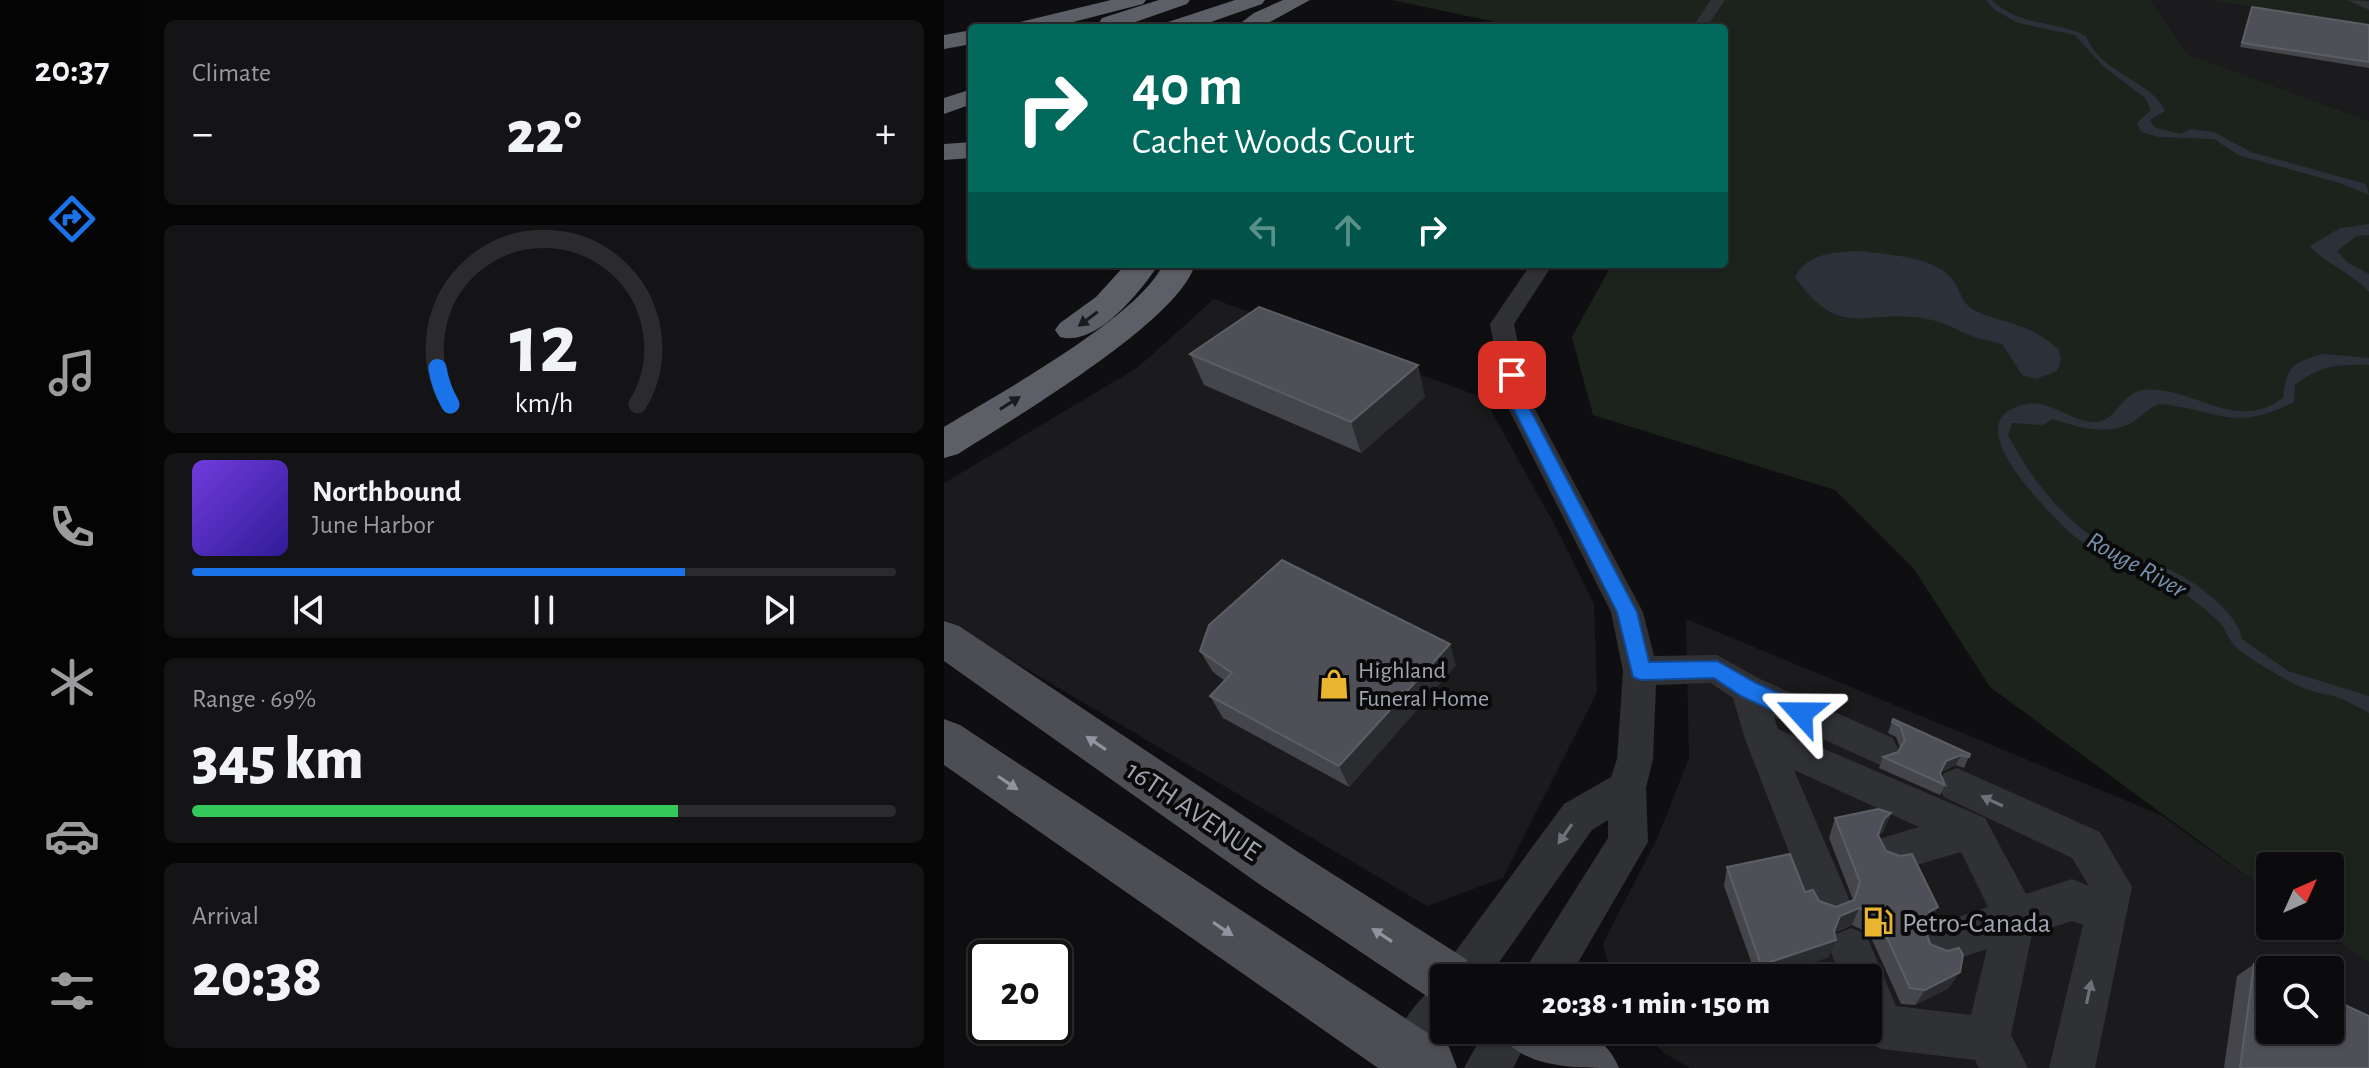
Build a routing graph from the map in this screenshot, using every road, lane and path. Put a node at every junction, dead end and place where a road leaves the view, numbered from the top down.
1 (1136, 0) edge
2 (1180, 0) edge
3 (1255, 0) edge
4 (1300, 0) edge
5 (1718, 0) edge
6 (2354, 0) edge
7 (2369, 6) edge
8 (1040, 24) edge
9 (1105, 24) edge
10 (1185, 24) edge
11 (1251, 24) edge
12 (1702, 24) edge
13 (968, 38) edge
14 (944, 42) edge
15 (968, 97) edge
16 (944, 106) edge
17 (968, 150) edge
18 (944, 152) edge
19 (1140, 268) edge
20 (1178, 268) edge
21 (1539, 268) edge
22 (944, 411) edge
23 (944, 445) edge
24 (944, 638) edge
25 (1640, 671) junction
26 (1748, 689) junction
27 (944, 739) edge
28 (1763, 739) junction
29 (1880, 749) dead end
30 (1957, 785) dead end
31 (1627, 788) junction
32 (1971, 831) junction
33 (1893, 853) edge
34 (1828, 882) dead end
35 (2106, 914) junction
36 (2015, 916) junction
37 (1938, 944) edge
38 (1472, 964) edge
39 (1553, 964) edge
40 (1430, 967) edge
41 (1882, 1027) edge
42 (1430, 1032) edge
43 (1502, 1044) edge
44 (1550, 1044) edge
45 (1996, 1054) edge
46 (1414, 1064) edge
47 (1487, 1068) edge
48 (1590, 1068) edge
49 (2072, 1068) edge

1 - 8 highway
2 - 9 highway
3 - 10 highway
4 - 11 highway
5 - 12 street
6 - 7 street
13 - 14 highway
15 - 16 highway
17 - 18 highway
19 -> 22 highway
23 -> 20 highway
21 - 25 street
40 -> 24 main road, 16TH AVENUE
25 - 26 street
25 - 31 street
26 - 28 street
26 - 29 street
27 -> 46 main road
28 - 32 street
28 - 34 street
35 -> 30 street
31 -> 38 street
31 - 39 street
32 - 33 street
32 - 36 street
35 - 36 street
49 -> 35 street
36 - 37 street
36 - 45 street
41 - 45 street
42 - 46 street
43 - 47 street
44 - 48 main road

